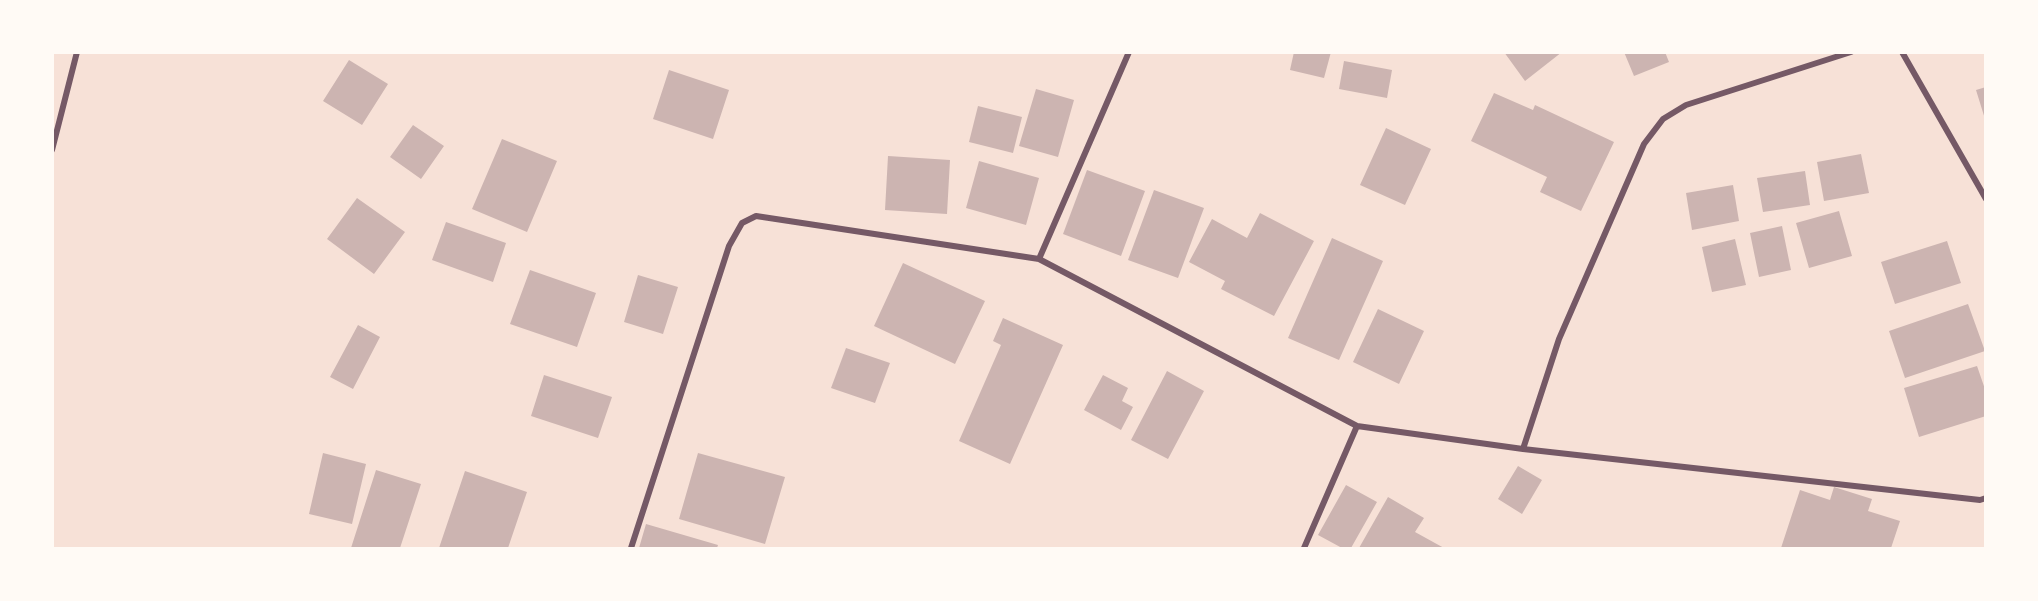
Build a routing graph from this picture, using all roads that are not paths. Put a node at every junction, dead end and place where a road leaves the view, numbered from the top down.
1 (76, 52) edge
2 (1129, 52) edge
3 (1851, 52) edge
4 (1902, 52) edge
5 (52, 150) edge
6 (1986, 199) edge
7 (1039, 259) junction
8 (1357, 426) junction
9 (1523, 449) junction
10 (1986, 498) edge
11 (631, 549) edge
12 (1304, 549) edge

1 - 5 street
2 - 7 street
3 - 9 street
4 - 6 street
7 - 8 street
7 - 11 street
8 - 9 street
8 - 12 street
9 - 10 street

